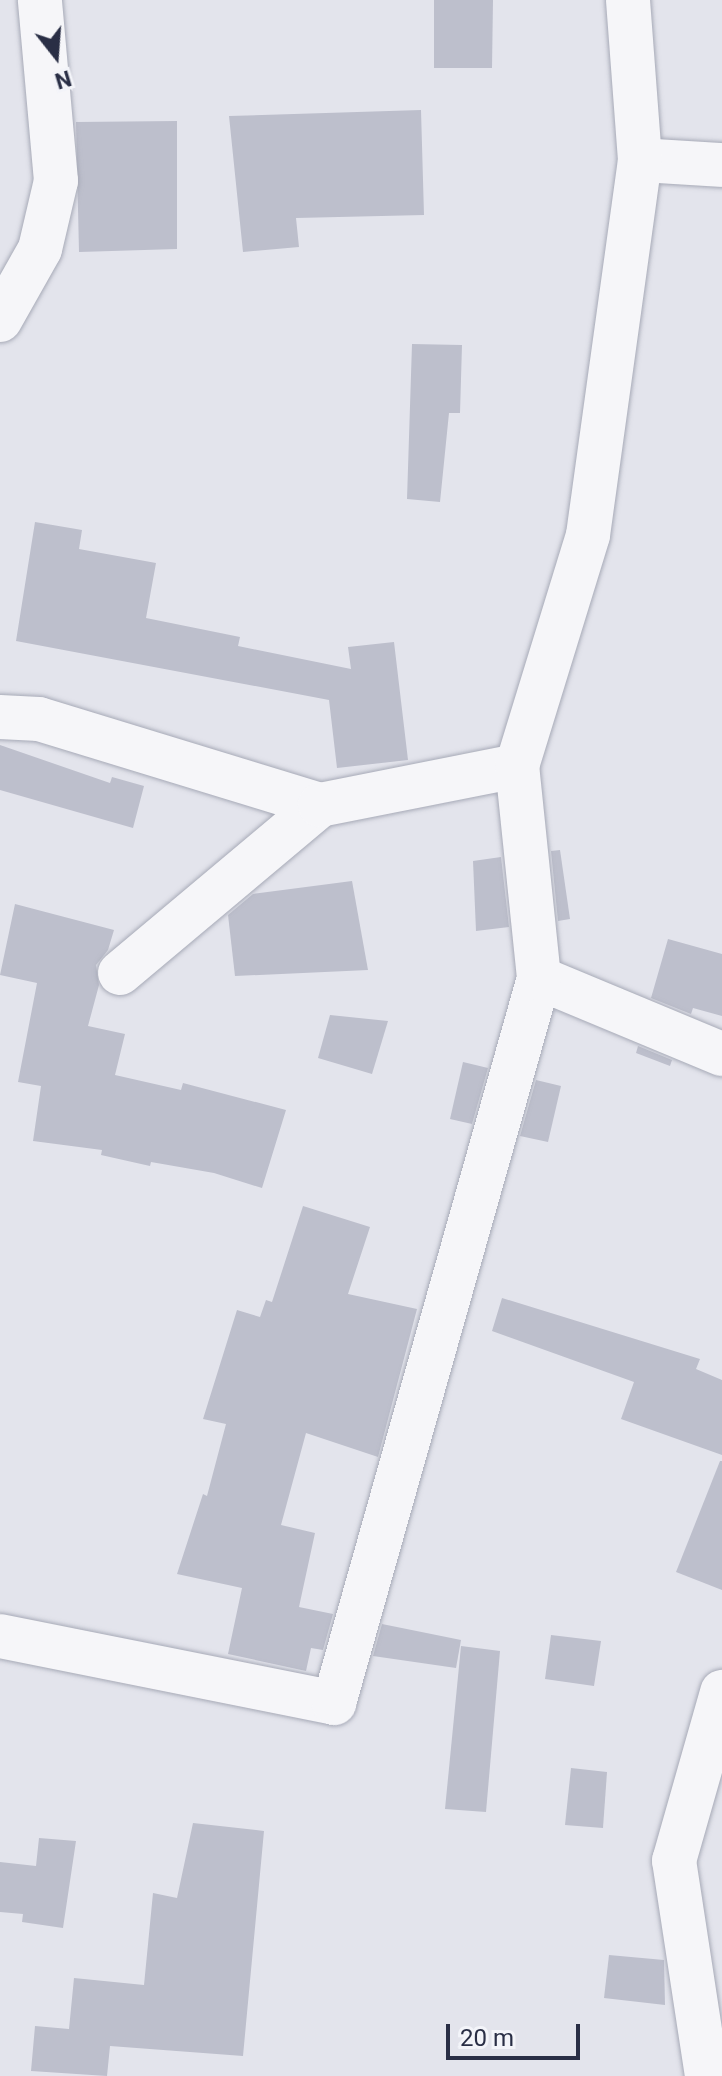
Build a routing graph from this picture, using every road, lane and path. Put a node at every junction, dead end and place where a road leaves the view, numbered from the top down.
1 (40, 0) edge
2 (628, 0) edge
3 (640, 160) junction
4 (722, 165) edge
5 (0, 320) edge
6 (0, 717) edge
7 (517, 766) junction
8 (320, 805) junction
9 (120, 973) dead end
10 (539, 978) junction
11 (722, 1054) edge
12 (0, 1636) edge
13 (722, 1692) edge
14 (722, 1810) edge
15 (681, 1830) junction
16 (707, 2076) edge

1 - 5 street
2 - 3 street
3 - 4 street
3 - 7 street
6 - 8 street
7 - 8 street
7 - 10 street
8 - 9 street
10 - 11 street
10 - 12 street
13 - 15 street
14 - 15 street
15 - 16 street

